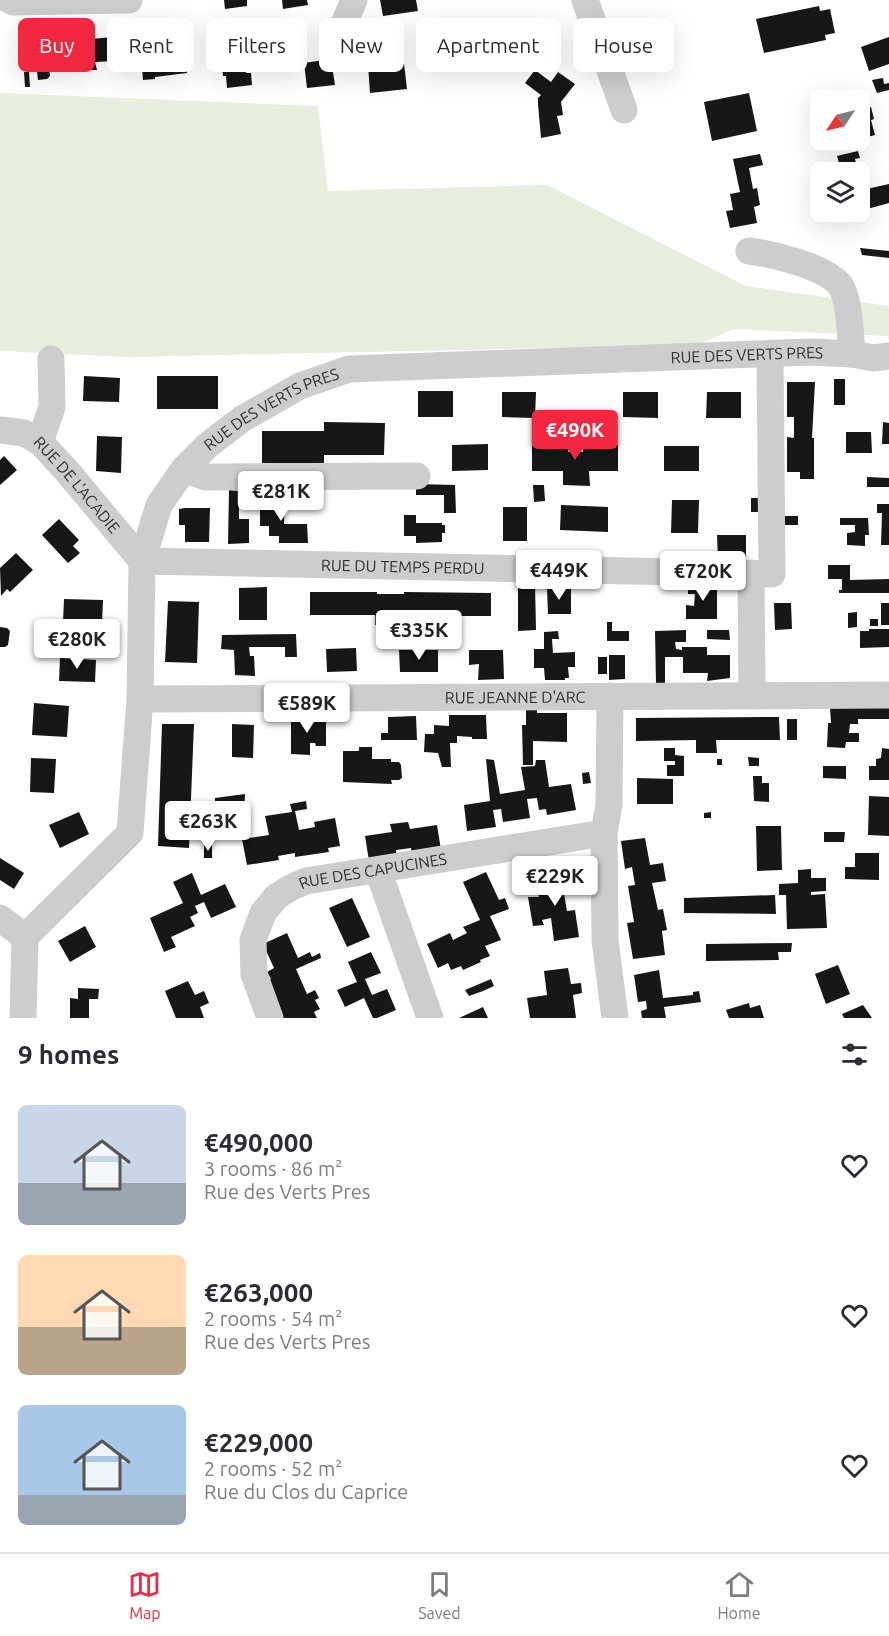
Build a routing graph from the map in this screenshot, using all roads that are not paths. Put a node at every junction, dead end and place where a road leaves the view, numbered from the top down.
1 (9, 0) edge
2 (129, 0) edge
3 (354, 0) edge
4 (585, 0) edge
5 (346, 18) edge
6 (624, 110) dead end
7 (749, 251) dead end
8 (770, 354) junction
9 (852, 354) junction
10 (889, 356) edge
11 (51, 359) dead end
12 (0, 430) edge
13 (40, 442) junction
14 (184, 470) junction
15 (417, 476) dead end
16 (142, 561) junction
17 (762, 573) junction
18 (889, 695) edge
19 (610, 696) junction
20 (752, 696) junction
21 (140, 699) junction
22 (604, 833) junction
23 (378, 870) junction
24 (0, 918) edge
25 (25, 937) junction
26 (23, 1018) edge
27 (270, 1018) edge
28 (430, 1018) edge
29 (615, 1018) edge

1 - 2 street
3 - 5 street
4 - 6 street
7 - 9 street
8 - 9 street, RUE DES VERTS PRES
8 - 14 street, RUE DES VERTS PRES
8 - 17 street
9 - 10 street, RUE DES VERTS PRES
11 - 13 street
12 - 13 street, RUE DE L'ACADIE
13 - 16 street, RUE DE L'ACADIE
14 - 15 street
14 - 16 street, RUE DES VERTS PRES
16 - 17 street, RUE DU TEMPS PERDU
16 - 21 street, RUE DES VERTS PRES
17 - 20 street
18 - 20 street, RUE JEANNE D'ARC
19 - 20 street, RUE JEANNE D'ARC
19 - 21 street, RUE JEANNE D'ARC
19 - 22 street
21 - 25 street, RUE DES VERTS PRES
22 - 23 street, RUE DES CAPUCINES
22 - 29 street
23 - 27 street, RUE DES CAPUCINES
23 - 28 street
24 - 25 street
25 - 26 street

